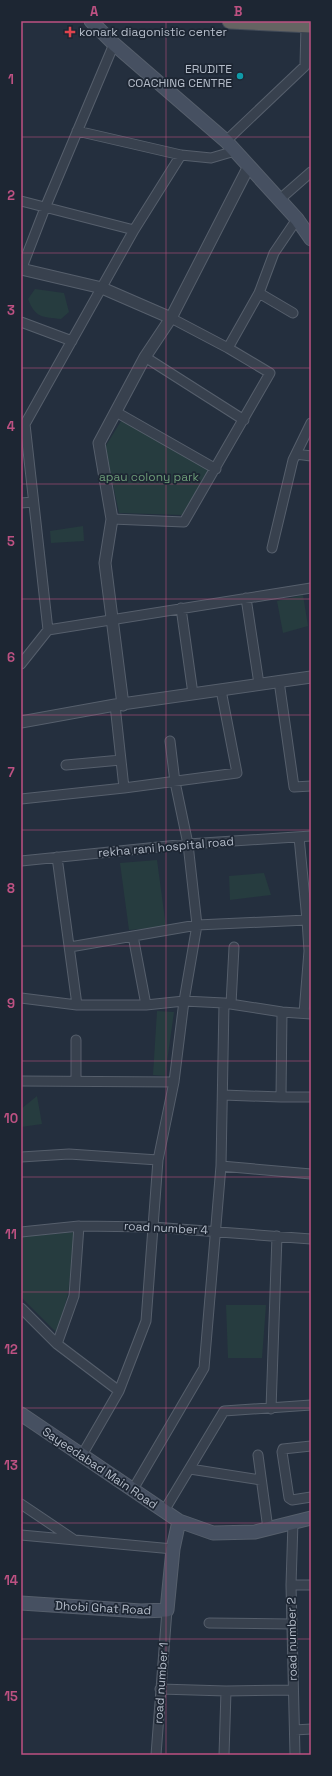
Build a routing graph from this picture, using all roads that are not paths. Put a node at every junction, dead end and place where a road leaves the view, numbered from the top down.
1 (91, 21) edge
2 (230, 21) edge
3 (308, 25) edge
4 (114, 44) junction
5 (308, 69) edge
6 (77, 131) junction
7 (226, 141) junction
8 (235, 151) junction
9 (181, 154) junction
10 (249, 166) junction
11 (311, 172) edge
12 (279, 200) junction
13 (21, 201) edge
14 (45, 208) junction
15 (297, 219) junction
16 (134, 230) junction
17 (311, 239) edge
18 (21, 270) edge
19 (102, 288) junction
20 (259, 293) junction
21 (293, 313) dead end
22 (171, 318) junction
23 (21, 322) edge
24 (72, 341) junction
25 (228, 348) junction
26 (145, 357) junction
27 (116, 412) junction
28 (244, 420) junction
29 (311, 423) edge
30 (296, 454) junction
31 (311, 456) edge
32 (216, 469) junction
33 (33, 502) junction
34 (21, 503) edge
35 (112, 519) junction
36 (272, 548) dead end
37 (311, 588) edge
38 (311, 592) edge
39 (246, 598) junction
40 (181, 608) junction
41 (112, 619) junction
42 (48, 630) junction
43 (21, 664) edge
44 (311, 676) edge
45 (279, 681) junction
46 (260, 684) junction
47 (221, 690) junction
48 (193, 694) junction
49 (119, 705) junction
50 (21, 722) edge
51 (170, 742) dead end
52 (121, 760) junction
53 (66, 765) dead end
54 (175, 782) junction
55 (311, 786) edge
56 (124, 788) junction
57 (21, 799) edge
58 (299, 836) junction
59 (311, 836) edge
60 (188, 844) junction
61 (57, 857) junction
62 (21, 861) edge
63 (307, 920) junction
64 (197, 925) junction
65 (133, 936) junction
66 (70, 947) junction
67 (234, 947) dead end
68 (310, 951) edge
69 (21, 998) edge
70 (184, 1001) junction
71 (228, 1003) junction
72 (77, 1005) junction
73 (146, 1005) junction
74 (282, 1012) junction
75 (307, 1014) edge
76 (76, 1040) dead end
77 (21, 1081) edge
78 (76, 1081) junction
79 (174, 1082) junction
80 (223, 1095) junction
81 (311, 1096) edge
82 (281, 1097) junction
83 (21, 1157) edge
84 (158, 1160) junction
85 (221, 1166) junction
86 (311, 1174) edge
87 (78, 1226) junction
88 (153, 1227) junction
89 (216, 1231) junction
90 (21, 1232) edge
91 (278, 1236) junction
92 (311, 1240) edge
93 (21, 1308) edge
94 (57, 1344) junction
95 (119, 1391) junction
96 (311, 1405) edge
97 (271, 1409) junction
98 (21, 1414) edge
99 (311, 1446) edge
100 (82, 1455) junction
101 (258, 1455) dead end
102 (190, 1469) junction
103 (261, 1480) junction
104 (132, 1491) junction
105 (311, 1497) edge
106 (21, 1504) edge
107 (164, 1511) junction
108 (311, 1518) edge
109 (179, 1521) junction
110 (293, 1522) junction
111 (268, 1529) junction
112 (21, 1535) edge
113 (74, 1539) junction
114 (173, 1549) junction
115 (291, 1585) junction
116 (311, 1585) edge
117 (21, 1604) edge
118 (167, 1610) junction
119 (209, 1623) dead end
120 (291, 1624) junction
121 (160, 1689) junction
122 (293, 1690) junction
123 (226, 1691) junction
124 (311, 1729) edge
125 (295, 1730) junction
126 (156, 1755) edge
127 (224, 1755) edge
128 (295, 1755) edge

1 - 4 main road
2 - 3 highway
3 - 5 street
4 - 6 street
4 - 7 main road
5 - 7 street
6 - 9 street
6 - 14 street
7 - 8 main road
8 - 9 street
8 - 10 main road
9 - 16 street
10 - 12 main road
10 - 22 street
11 - 12 street
12 - 15 main road
13 - 14 street
14 - 16 street
14 - 18 street
15 - 17 main road
15 - 20 street
16 - 19 street
18 - 19 street
19 - 22 street
19 - 24 street
20 - 21 street
20 - 25 street
22 - 25 street
22 - 26 street
23 - 24 street
24 - 33 street
25 - 28 street
26 - 27 street
26 - 28 street
27 - 32 street
27 - 35 street
28 - 32 street
29 - 30 street
30 - 31 street
30 - 36 street
32 - 35 street
33 - 34 street
33 - 42 street
35 - 41 street
37 - 38 street
37 - 39 street
39 - 40 street
39 - 46 street
40 - 41 street
40 - 48 street
41 - 42 street
41 - 49 street
42 - 43 street
44 - 45 street
45 - 46 street
45 - 55 street
46 - 47 street
47 - 48 street
47 - 54 street
48 - 49 street
49 - 50 street
49 - 52 street
51 - 54 street
52 - 53 street
52 - 56 street
54 - 56 street
54 - 60 street
56 - 57 street
58 - 59 street, rekha rani hospital road
58 - 60 street, rekha rani hospital road
58 - 63 street
60 - 61 street, rekha rani hospital road
60 - 64 street
61 - 62 street, rekha rani hospital road
61 - 66 street
63 - 64 street
63 - 68 street
64 - 65 street
64 - 70 street
65 - 66 street
65 - 73 street
66 - 72 street
67 - 71 street
68 - 75 street
69 - 72 street
70 - 71 street
70 - 73 street
70 - 79 street
71 - 74 street
71 - 80 street
72 - 73 street
74 - 75 street
74 - 82 street
76 - 78 street
77 - 78 street
78 - 79 street
79 - 84 street
80 - 82 street
80 - 85 street
81 - 82 street
83 - 84 street
84 - 88 street
85 - 86 street
85 - 89 street
87 - 88 street, road number 4
87 - 90 street, road number 4
87 - 94 street
88 - 89 street, road number 4
88 - 95 street
89 - 91 street, road number 4
89 - 104 street
91 - 92 street, road number 4
91 - 97 street
93 - 94 street
94 - 95 street
95 - 100 street
96 - 97 street
97 - 102 street
98 - 100 main road, Sayeedabad Main Road
99 - 105 street
100 - 104 main road, Sayeedabad Main Road
101 - 103 street
102 - 103 street
102 - 107 street
103 - 111 street
104 - 107 main road, Sayeedabad Main Road
106 - 113 street
107 - 109 main road, Sayeedabad Main Road
108 - 110 main road, Sayeedabad Main Road
109 - 111 main road, Sayeedabad Main Road
109 - 114 main road, Dhobi Ghat Road
110 - 111 main road, Sayeedabad Main Road
110 - 115 street, road number 2
112 - 113 street
113 - 114 street
114 - 118 main road, Dhobi Ghat Road
115 - 116 street
115 - 120 street, road number 2
117 - 118 main road, Dhobi Ghat Road
118 - 121 street, road number 1
119 - 120 street
120 - 122 street, road number 2
121 - 123 street
121 - 126 street, road number 1
122 - 123 street
122 - 125 street, road number 2
123 - 127 street
124 - 125 street
125 - 128 street, road number 2

